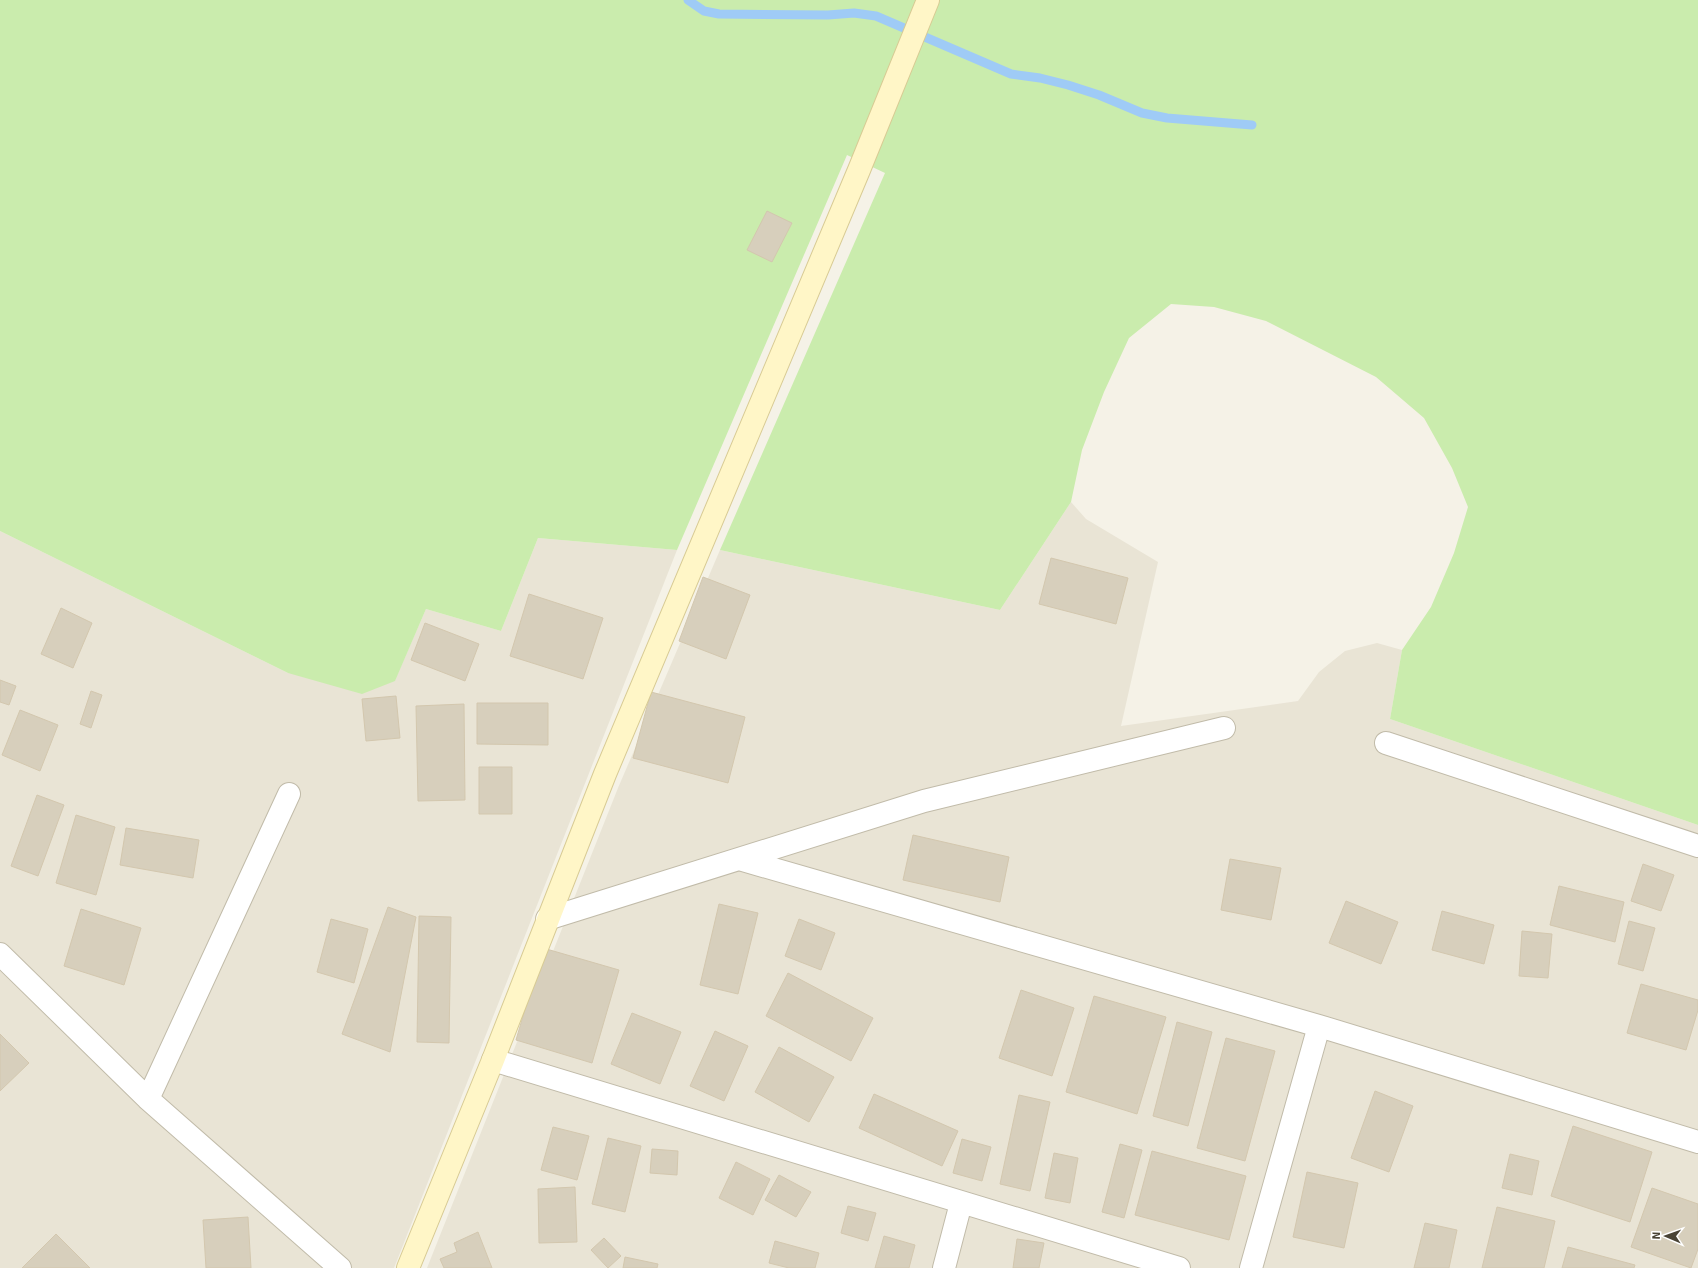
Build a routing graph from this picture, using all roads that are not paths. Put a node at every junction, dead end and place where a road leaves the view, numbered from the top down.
1 (928, 0) edge
2 (1224, 728) dead end
3 (1386, 743) dead end
4 (289, 794) dead end
5 (1698, 846) edge
6 (739, 859) junction
7 (547, 919) junction
8 (0, 954) edge
9 (1319, 1026) junction
10 (493, 1060) junction
11 (148, 1099) junction
12 (1698, 1142) edge
13 (961, 1203) junction
14 (340, 1268) edge
15 (408, 1268) edge
16 (944, 1268) edge
17 (1179, 1268) edge
18 (1251, 1268) edge

1 - 7 street
2 - 6 street
3 - 5 street
4 - 11 street
6 - 7 street
6 - 9 street
7 - 10 street
8 - 11 street
9 - 12 street
9 - 18 street
10 - 13 street
10 - 15 street
11 - 14 street
13 - 16 street
13 - 17 street

